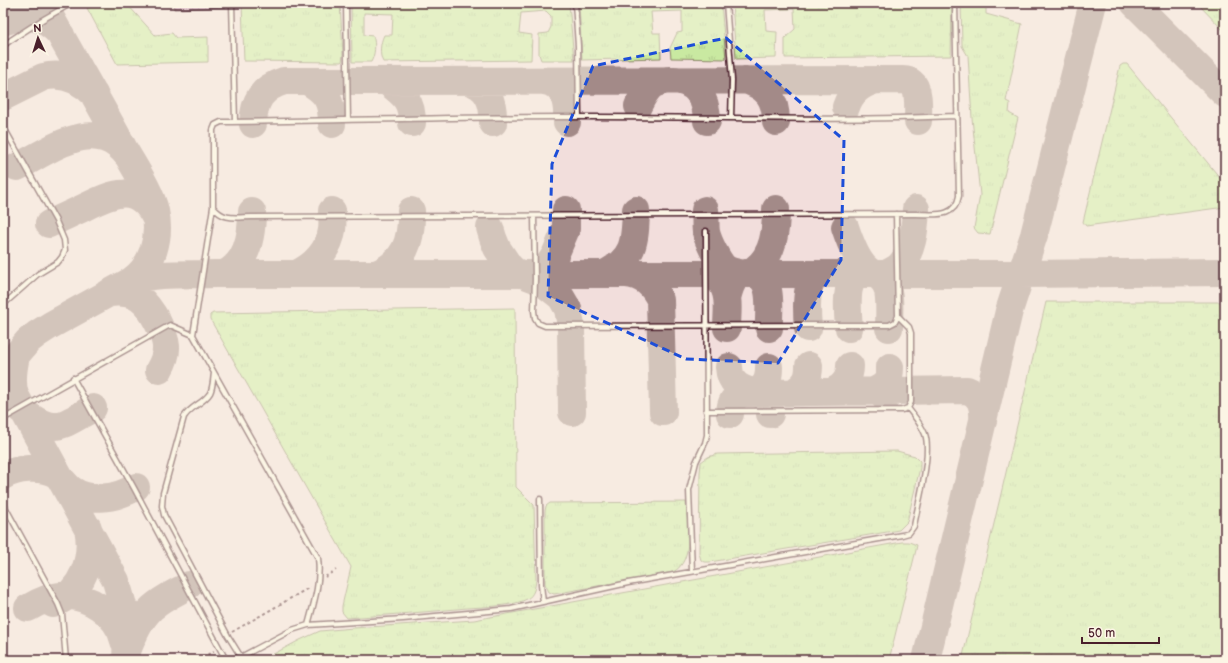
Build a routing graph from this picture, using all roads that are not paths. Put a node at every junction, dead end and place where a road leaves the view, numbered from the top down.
1 (72, 3) edge
2 (232, 3) edge
3 (346, 3) edge
4 (576, 3) edge
5 (726, 3) edge
6 (955, 3) edge
7 (3, 46) edge
8 (956, 116) junction
9 (579, 117) junction
10 (731, 118) junction
11 (348, 120) junction
12 (235, 122) junction
13 (3, 126) edge
14 (213, 207) junction
15 (896, 214) junction
16 (534, 216) junction
17 (706, 231) dead end
18 (3, 306) edge
19 (898, 316) junction
20 (706, 326) junction
21 (192, 335) junction
22 (214, 374) junction
23 (73, 378) junction
24 (908, 408) junction
25 (706, 411) junction
26 (3, 418) edge
27 (540, 499) dead end
28 (3, 503) edge
29 (692, 571) junction
30 (543, 602) junction
31 (308, 625) junction
32 (241, 657) junction
33 (66, 660) edge
34 (226, 660) edge
35 (235, 660) edge

1 - 7 lane
2 - 12 lane
3 - 11 lane
4 - 9 lane
5 - 10 lane
6 - 8 lane
8 - 10 lane
8 - 15 lane
9 - 10 lane
9 - 11 lane
11 - 12 lane
12 - 14 lane
13 - 18 lane
14 - 16 lane
14 - 21 lane
15 - 16 lane
15 - 19 lane
16 - 20 lane
17 - 20 lane
19 - 20 lane
19 - 24 lane
20 - 25 lane
21 - 22 lane
21 - 23 lane
22 - 31 lane
22 - 32 lane
23 - 26 lane
23 - 34 lane
24 - 25 lane
24 - 29 lane
25 - 29 lane
27 - 30 lane
28 - 33 lane
29 - 30 lane
30 - 31 lane
31 - 32 lane
32 - 35 lane

